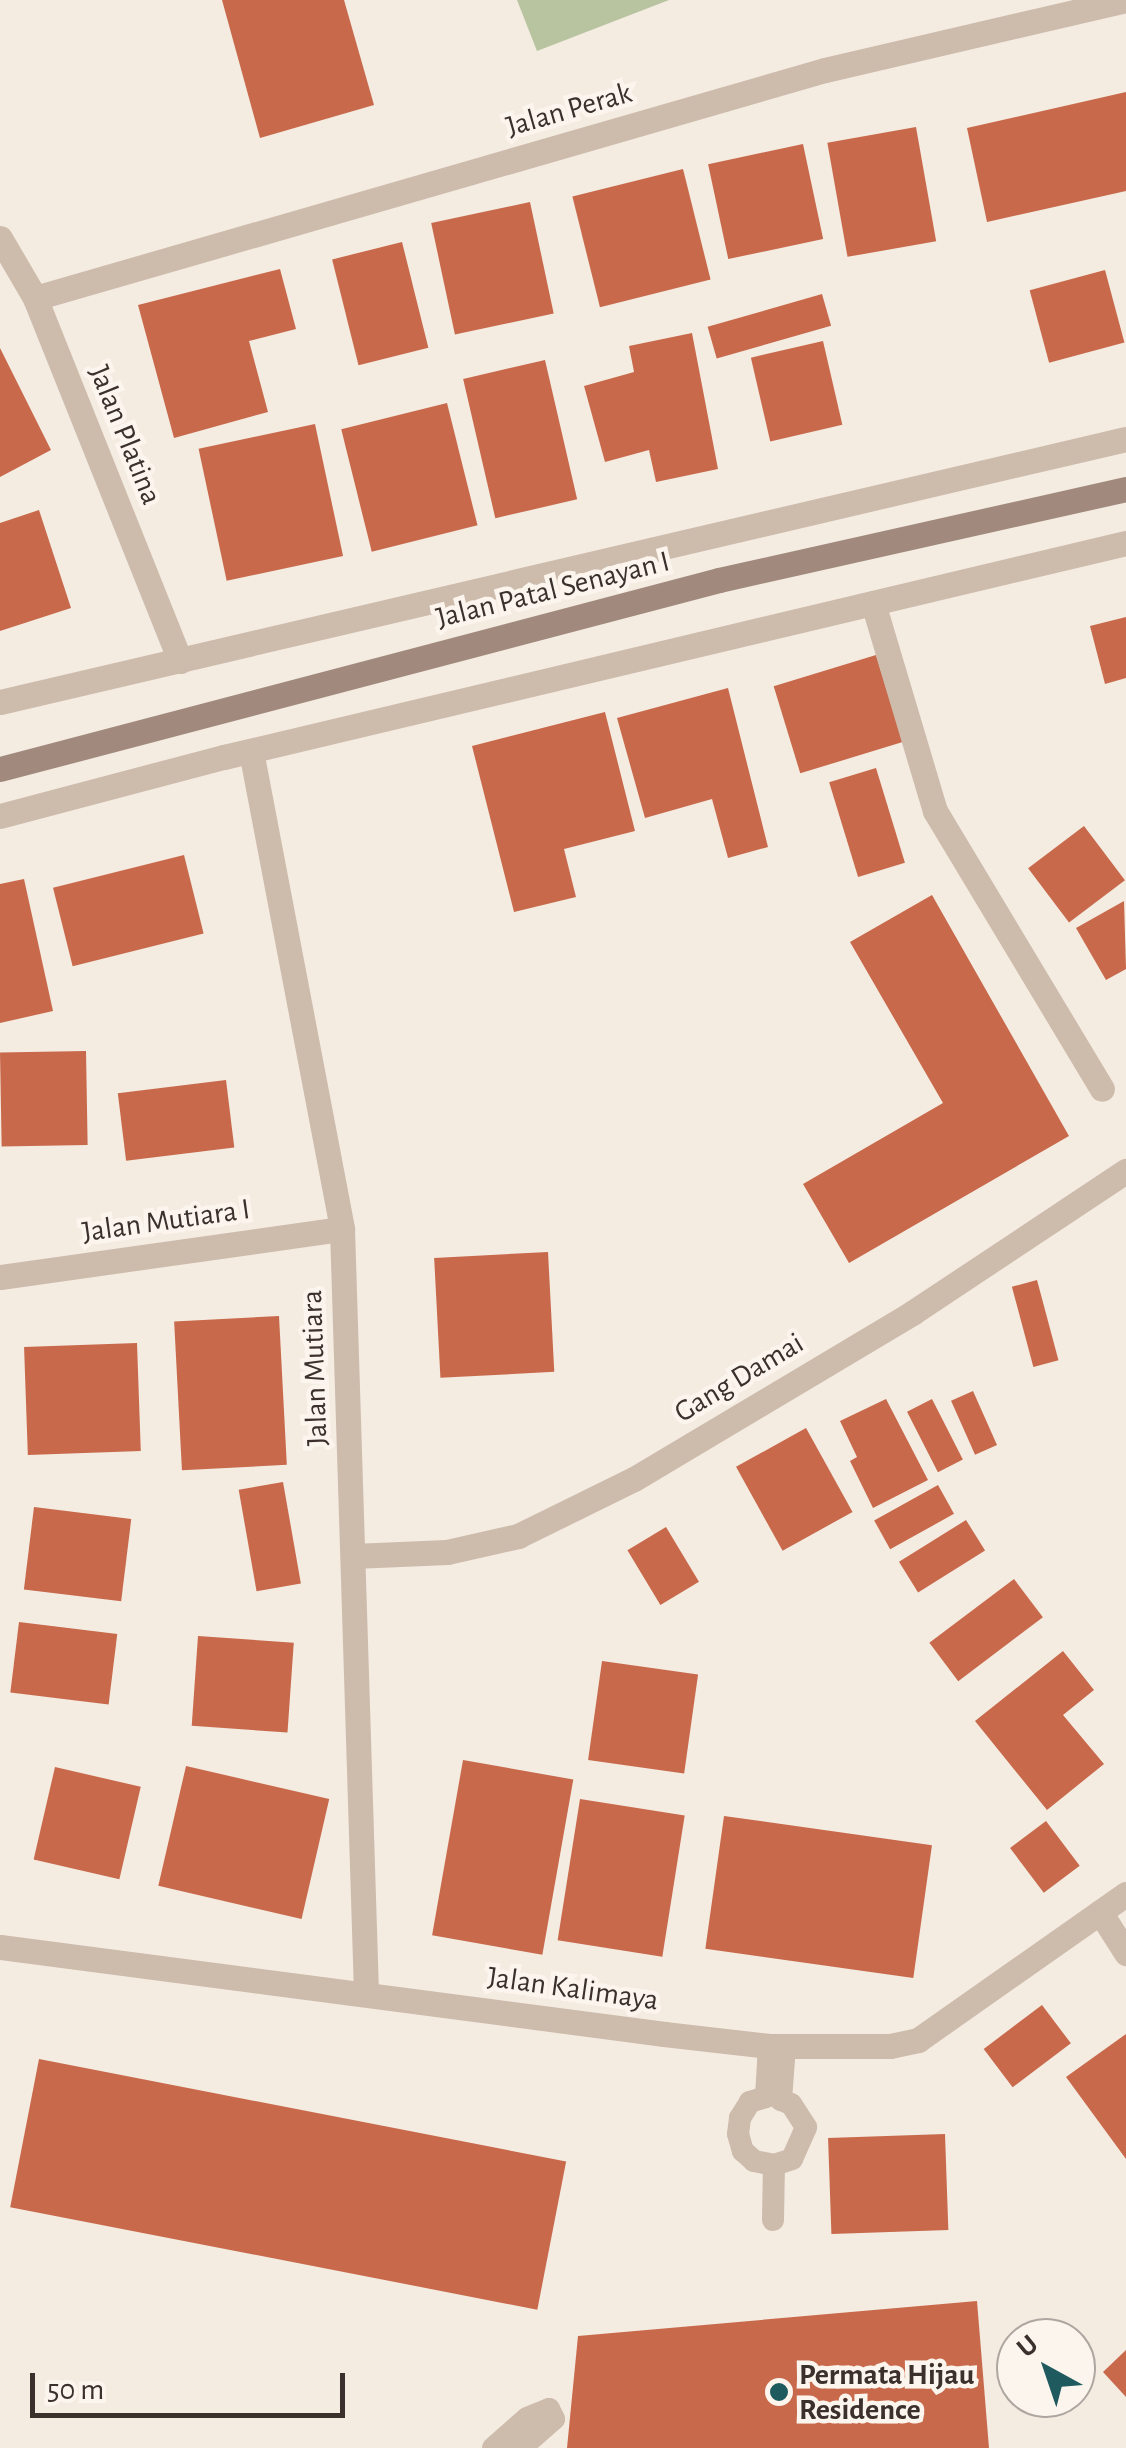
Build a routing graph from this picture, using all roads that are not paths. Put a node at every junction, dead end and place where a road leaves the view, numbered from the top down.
1 (1124, 0) edge
2 (0, 238) edge
3 (35, 298) junction
4 (1126, 438) edge
5 (1126, 489) edge
6 (1126, 543) edge
7 (873, 603) junction
8 (180, 660) junction
9 (0, 702) edge
10 (251, 750) junction
11 (0, 768) edge
12 (0, 816) edge
13 (1102, 1090) dead end
14 (1126, 1171) edge
15 (342, 1229) junction
16 (0, 1277) edge
17 (353, 1556) junction
18 (1126, 1894) edge
19 (1100, 1912) junction
20 (0, 1946) edge
21 (1126, 1953) edge
22 (366, 1992) junction
23 (777, 2046) junction
24 (774, 2164) junction
25 (773, 2220) dead end
26 (493, 2448) edge
27 (521, 2448) edge

1 - 3 street, Jalan Perak
2 - 3 street, Jalan Platina
3 - 8 street, Jalan Platina
4 - 8 street, Jalan Patal Senayan I
5 - 11 main road, Jalan Patal Senayan I
6 - 7 street
7 - 10 street
7 - 13 street
8 - 9 street, Jalan Patal Senayan I
10 - 12 street
10 - 15 street, Jalan Mutiara
14 - 17 street, Gang Damai
15 - 16 street, Jalan Mutiara I
15 - 17 street, Jalan Mutiara
17 - 22 street, Jalan Mutiara
18 - 19 street, Jalan Kalimaya
19 - 21 street
19 - 23 street, Jalan Kalimaya
20 - 22 street, Jalan Kalimaya
22 - 23 street, Jalan Kalimaya
23 - 24 lane
23 - 24 lane
24 - 25 lane
26 - 27 lane

